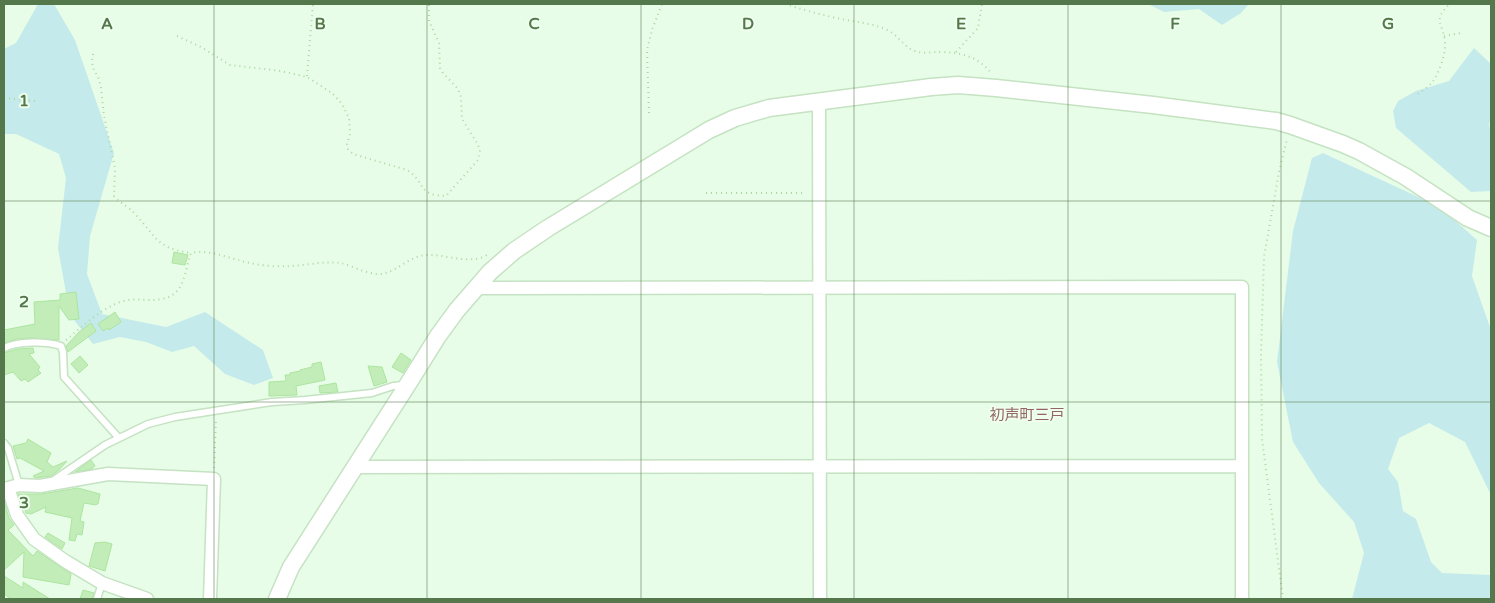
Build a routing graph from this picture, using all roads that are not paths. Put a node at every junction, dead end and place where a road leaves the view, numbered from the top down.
1 (819, 100) junction
2 (1491, 228) edge
3 (819, 287) junction
4 (475, 288) junction
5 (4, 348) edge
6 (408, 384) junction
7 (118, 437) junction
8 (4, 443) edge
9 (1242, 466) junction
10 (354, 467) junction
11 (820, 467) junction
12 (51, 483) junction
13 (10, 487) edge
14 (102, 582) junction
15 (97, 599) edge
16 (147, 599) edge
17 (210, 599) edge
18 (277, 599) edge
19 (820, 599) edge
20 (1242, 599) edge

1 - 2 street
1 - 3 street
1 - 4 street
3 - 4 street
3 - 9 street
3 - 11 street
4 - 6 street
5 - 7 lane
6 - 7 lane
6 - 10 street
7 - 12 lane
8 - 13 lane
9 - 11 street
9 - 20 street
10 - 11 street
10 - 18 street
11 - 19 street
12 - 13 street
12 - 17 street
13 - 14 street
14 - 15 lane
14 - 16 street

